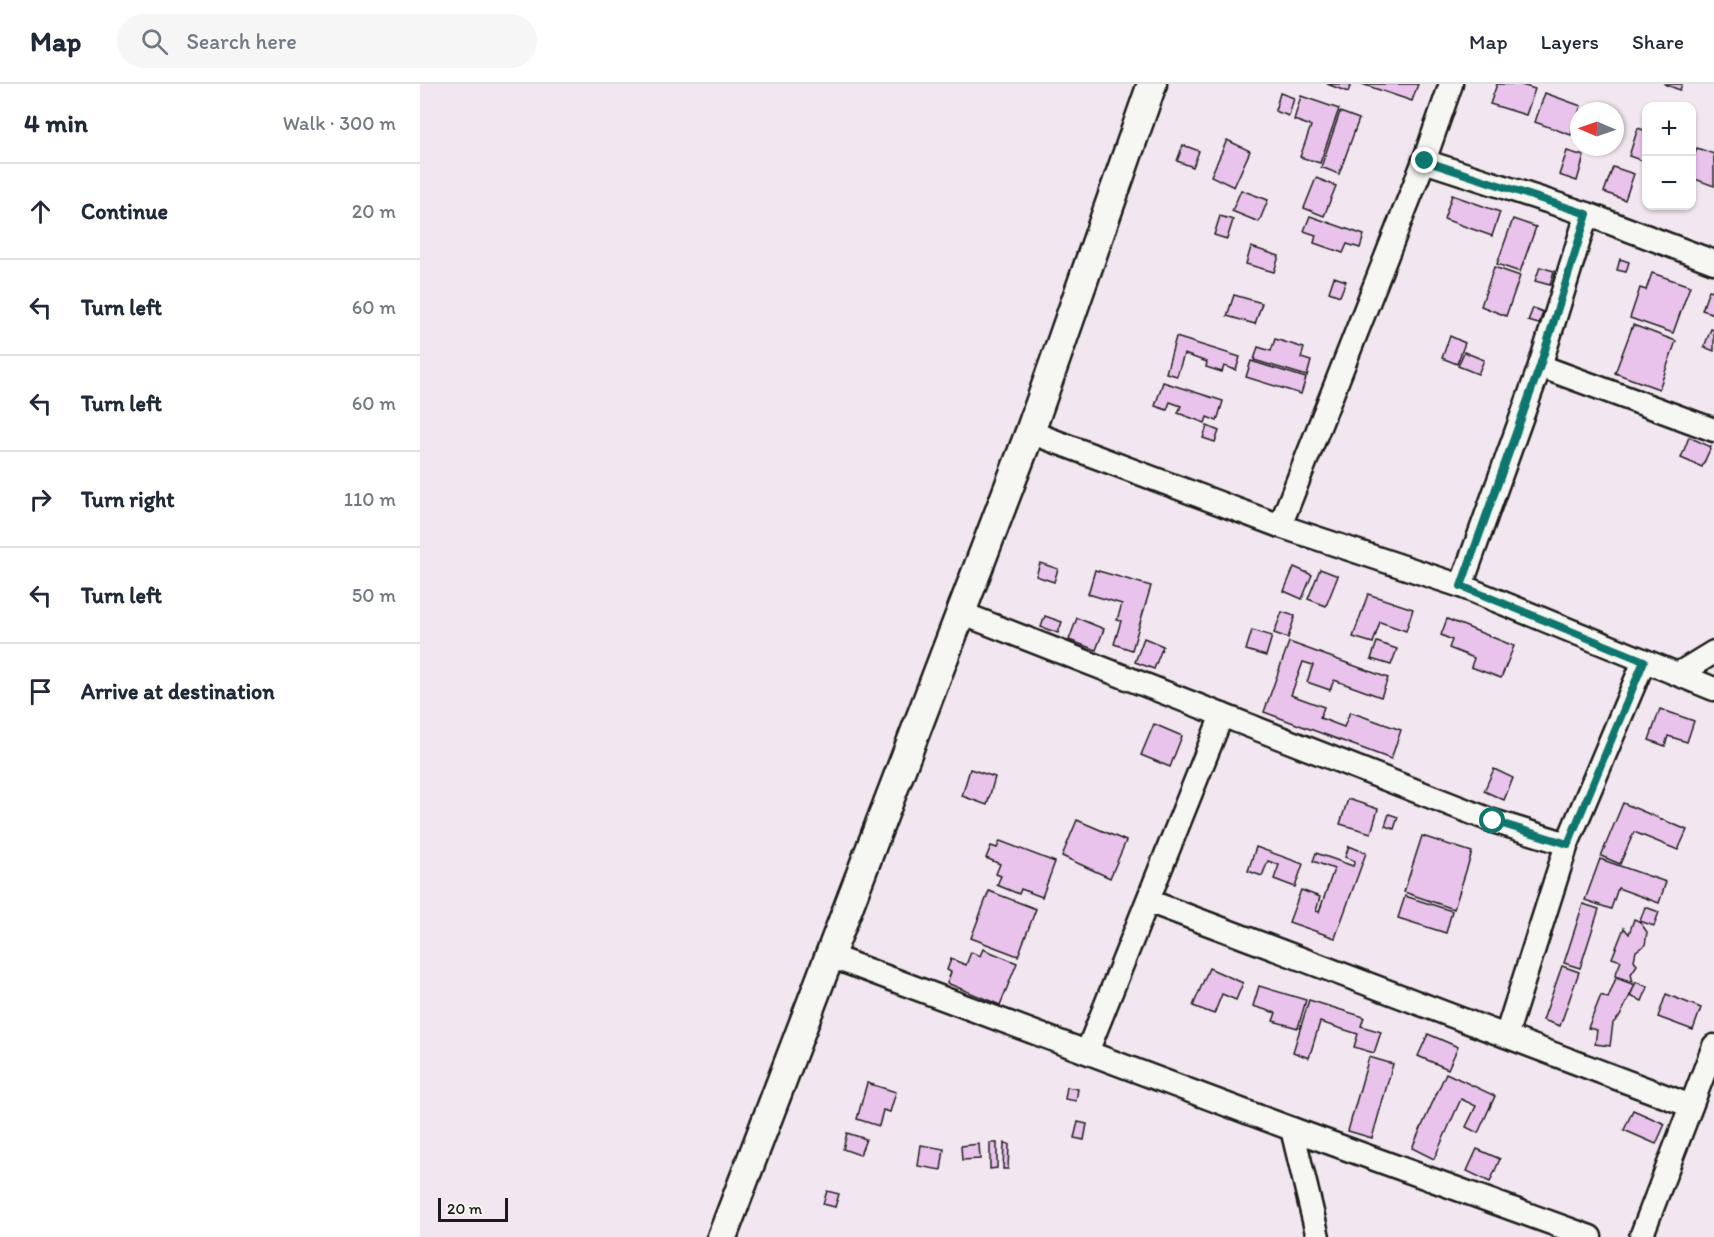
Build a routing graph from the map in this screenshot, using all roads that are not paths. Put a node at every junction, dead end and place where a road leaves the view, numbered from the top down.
1 (1152, 84) edge
2 (1451, 84) edge
3 (1425, 161) junction
4 (1587, 214) junction
5 (1714, 262) edge
6 (1540, 366) junction
7 (1714, 430) edge
8 (1030, 432) junction
9 (1280, 526) junction
10 (1461, 586) junction
11 (961, 613) junction
12 (1714, 652) edge
13 (1644, 661) junction
14 (1677, 674) junction
15 (1714, 689) edge
16 (1222, 715) junction
17 (1568, 844) junction
18 (1148, 901) junction
19 (830, 956) junction
20 (1506, 1036) junction
21 (1714, 1046) edge
22 (1087, 1052) junction
23 (1691, 1106) junction
24 (1292, 1129) junction
25 (722, 1237) edge
26 (1318, 1237) edge
27 (1590, 1237) edge
28 (1641, 1237) edge

1 - 8 street
2 - 3 street
3 - 4 street
3 - 9 street
4 - 5 street
4 - 6 street
6 - 7 street
6 - 10 street
8 - 9 street
8 - 11 street
9 - 10 street
10 - 13 street
11 - 16 street
11 - 19 street
12 - 14 street
13 - 14 street
13 - 17 street
14 - 15 street
16 - 17 street
16 - 18 street
17 - 20 street
18 - 20 street
18 - 22 street
19 - 22 street
19 - 25 street
20 - 23 street
21 - 23 street
22 - 24 street
23 - 28 street
24 - 26 street
24 - 27 street

